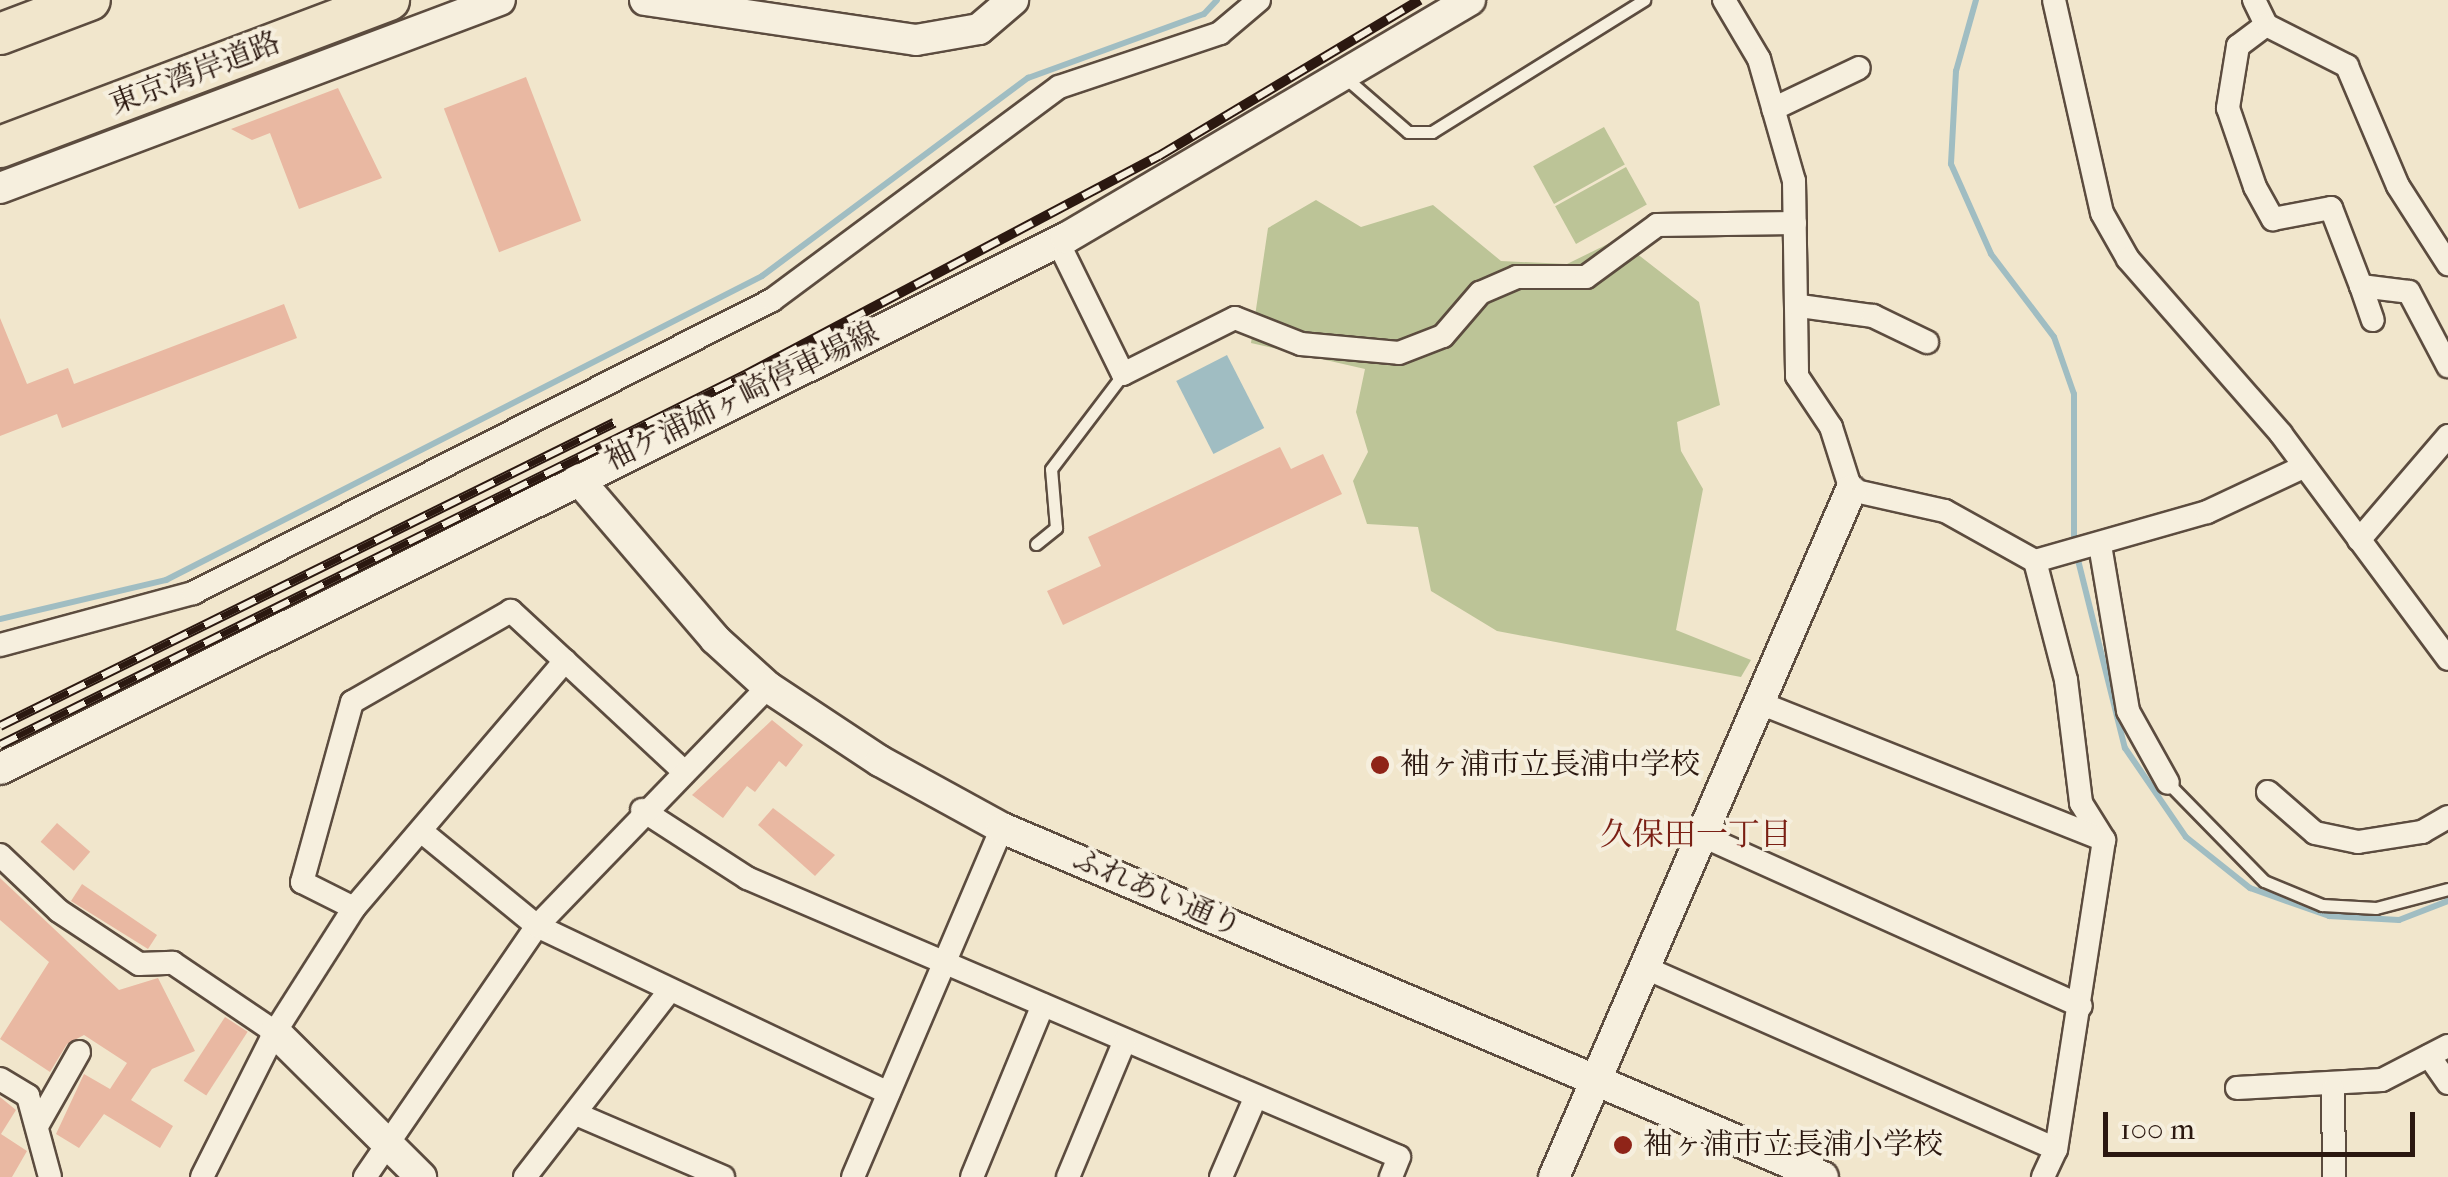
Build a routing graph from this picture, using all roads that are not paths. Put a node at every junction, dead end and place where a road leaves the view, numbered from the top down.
1 (90, 0) edge
2 (389, 0) edge
3 (500, 0) edge
4 (645, 0) edge
5 (1013, 0) edge
6 (1259, 0) edge
7 (1470, 0) edge
8 (1644, 0) edge
9 (1724, 0) edge
10 (2054, 0) edge
11 (2254, 0) edge
12 (2266, 25) junction
13 (0, 34) edge
14 (1859, 68) dead end
15 (1348, 80) junction
16 (1773, 108) junction
17 (0, 147) edge
18 (0, 188) edge
19 (1795, 223) junction
20 (1058, 242) junction
21 (2448, 264) edge
22 (2361, 286) junction
23 (1800, 306) junction
24 (2373, 320) dead end
25 (1927, 342) dead end
26 (2448, 366) edge
27 (1123, 374) junction
28 (2448, 436) edge
29 (2301, 468) junction
30 (578, 478) junction
31 (1851, 490) junction
32 (2359, 540) junction
33 (1036, 544) dead end
34 (2100, 545) junction
35 (2035, 561) junction
36 (0, 646) edge
37 (2448, 659) edge
38 (565, 661) junction
39 (768, 687) junction
40 (1760, 703) junction
41 (0, 768) edge
42 (680, 768) junction
43 (2168, 783) joint
44 (2268, 792) dead end
45 (642, 810) junction
46 (2448, 817) edge
47 (1002, 828) junction
48 (421, 831) junction
49 (1705, 838) junction
50 (2104, 840) junction
51 (0, 856) edge
52 (2448, 889) edge
53 (354, 908) junction
54 (537, 926) junction
55 (943, 964) junction
56 (1648, 968) junction
57 (667, 994) junction
58 (1043, 1005) junction
59 (2081, 1006) junction
60 (275, 1032) junction
61 (1125, 1040) junction
62 (2439, 1051) edge
63 (79, 1052) dead end
64 (0, 1079) edge
65 (1596, 1079) junction
66 (2448, 1082) edge
67 (2238, 1088) dead end
68 (2333, 1090) junction
69 (888, 1093) junction
70 (1256, 1096) junction
71 (576, 1114) junction
72 (37, 1126) junction
73 (382, 1144) junction
74 (2056, 1149) junction
75 (52, 1176) edge
76 (202, 1177) edge
77 (366, 1177) edge
78 (421, 1177) edge
79 (526, 1177) edge
80 (723, 1177) edge
81 (853, 1177) edge
82 (972, 1177) edge
83 (1068, 1177) edge
84 (1221, 1177) edge
85 (1391, 1177) edge
86 (1554, 1177) edge
87 (1823, 1177) edge
88 (2043, 1177) edge
89 (2334, 1177) edge

1 - 13 highway
2 - 17 highway, 東京湾岸道路
3 - 18 street
4 - 5 street
6 - 36 street
7 - 15 street, 袖ケ浦姉ヶ崎停車場線
8 - 15 lane
9 - 16 street
10 - 29 street
11 - 12 street
12 - 21 street
12 - 22 street
14 - 16 street
15 - 20 street, 袖ケ浦姉ヶ崎停車場線
16 - 19 street
19 - 23 street
19 - 27 street
20 - 27 street
20 - 30 street, 袖ケ浦姉ヶ崎停車場線
22 - 24 street
22 - 26 street
23 - 25 street
23 - 31 street
27 - 33 lane
28 - 32 street
29 - 32 street
29 - 34 street
30 - 39 street, ふれあい通り
30 - 41 street, 袖ケ浦姉ヶ崎停車場線
31 - 35 street
31 - 40 street
32 - 37 street
34 - 35 street
34 - 43 street
35 - 50 street
38 - 42 street
38 - 48 street
38 - 53 street
39 - 42 street
39 - 47 street, ふれあい通り
40 - 49 street
40 - 50 street
42 - 45 street
43 - 52 lane
44 - 46 street
45 - 54 street
45 - 55 street
47 - 55 street
47 - 65 street, ふれあい通り
48 - 53 street
48 - 54 street
49 - 56 street
49 - 59 street
50 - 59 street
51 - 60 street
53 - 60 street
54 - 57 street
54 - 73 street
55 - 58 street
55 - 69 street
56 - 65 street
56 - 74 street
57 - 69 street
57 - 71 street
58 - 61 street
58 - 82 street
59 - 74 street
60 - 73 street
60 - 76 street
61 - 70 street
61 - 83 street
62 - 66 street
62 - 68 street
63 - 72 street
64 - 72 street
65 - 86 street
65 - 87 street, ふれあい通り
67 - 68 street
68 - 89 street
69 - 81 street
70 - 84 street
70 - 85 street
71 - 79 street
71 - 80 street
72 - 75 street
73 - 77 street
73 - 78 street
74 - 88 street

